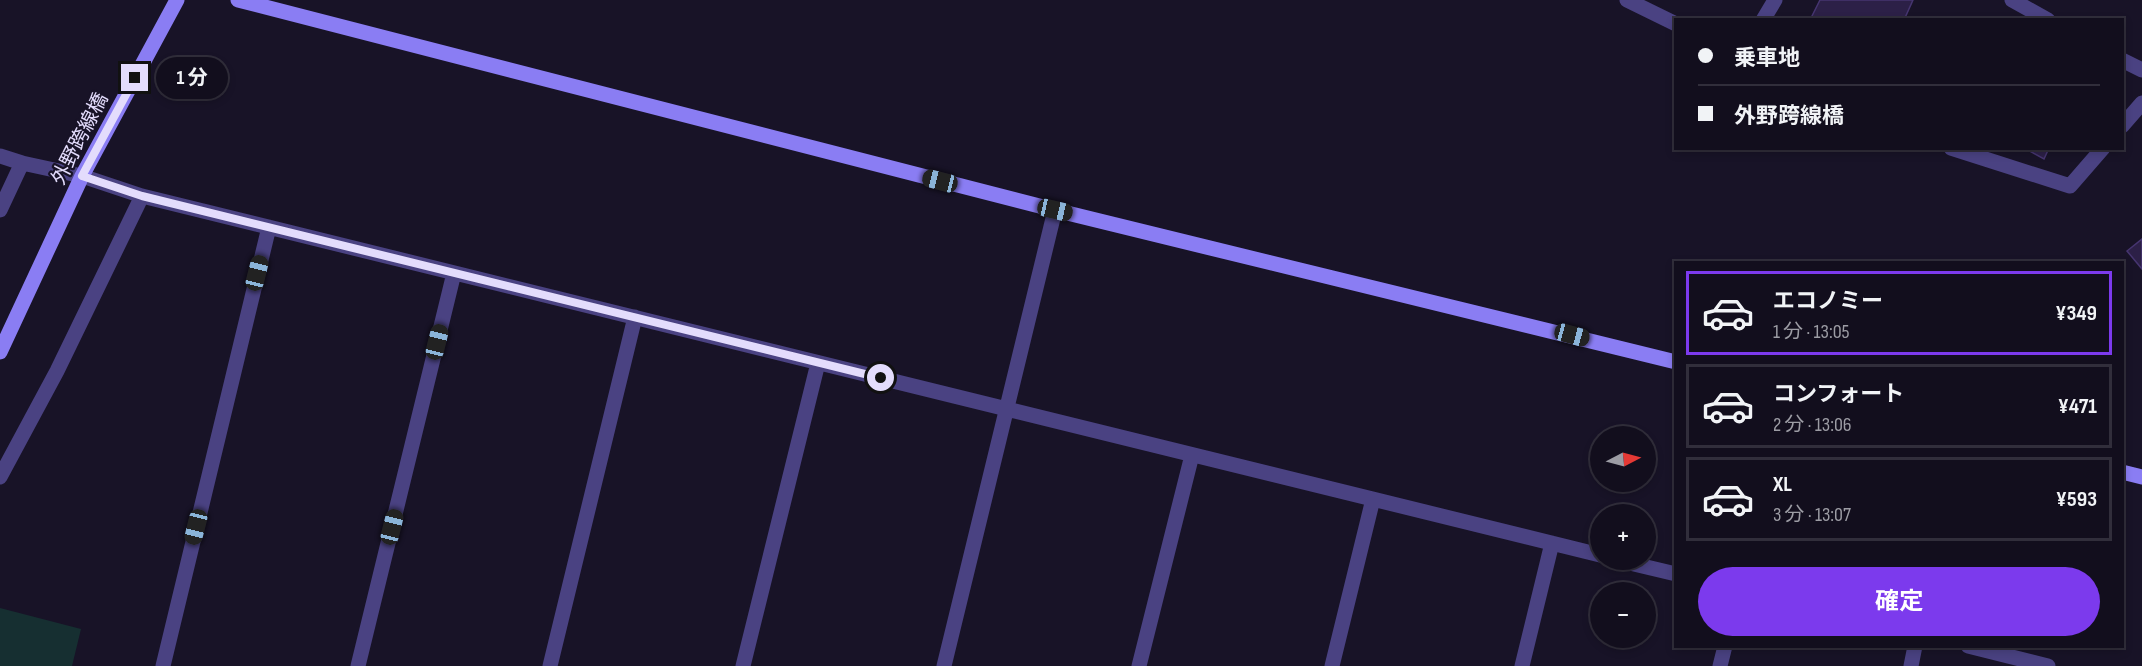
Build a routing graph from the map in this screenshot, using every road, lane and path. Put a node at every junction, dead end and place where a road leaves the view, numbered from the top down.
1 (177, 0) edge
2 (238, 0) edge
3 (1627, 0) edge
4 (1774, 0) edge
5 (2012, 0) edge
6 (1764, 18) edge
7 (2044, 18) edge
8 (1674, 23) edge
9 (2124, 61) edge
10 (2142, 70) edge
11 (2142, 103) edge
12 (2124, 124) edge
13 (1957, 150) edge
14 (2101, 150) edge
15 (0, 156) edge
16 (22, 163) junction
17 (82, 176) junction
18 (142, 196) junction
19 (0, 210) edge
20 (1055, 210) junction
21 (268, 227) junction
22 (454, 273) junction
23 (634, 317) junction
24 (0, 352) edge
25 (1674, 362) edge
26 (818, 363) junction
27 (1007, 409) junction
28 (1192, 455) junction
29 (2124, 472) edge
30 (0, 477) edge
31 (2142, 477) edge
32 (1373, 500) junction
33 (1552, 543) junction
34 (1590, 552) edge
35 (1656, 569) edge
36 (1674, 574) edge
37 (1724, 648) edge
38 (1915, 648) edge
39 (1976, 648) edge
40 (163, 666) edge
41 (358, 666) edge
42 (550, 666) edge
43 (743, 666) edge
44 (944, 666) edge
45 (1139, 666) edge
46 (1332, 666) edge
47 (1522, 666) edge
48 (1720, 666) edge
49 (1911, 666) edge
50 (2048, 666) edge

1 - 17 street, 外野跨線橋
2 - 20 street
3 - 8 street
4 - 6 street
5 - 7 street
9 - 10 street
11 - 12 street
13 - 14 street
15 - 16 street
16 - 17 street
16 - 19 street
17 - 18 street
17 - 24 street, 外野跨線橋
18 - 21 street
18 - 30 street
20 - 25 street
20 - 27 street
21 - 22 street
21 - 40 street
22 - 23 street
22 - 41 street
23 - 26 street
23 - 42 street
26 - 27 street
26 - 43 street
27 - 28 street
27 - 44 street
28 - 32 street
28 - 45 street
29 - 31 street
32 - 33 street
32 - 46 street
33 - 34 street
33 - 47 street
35 - 36 street
37 - 48 street
38 - 49 street
39 - 50 street

